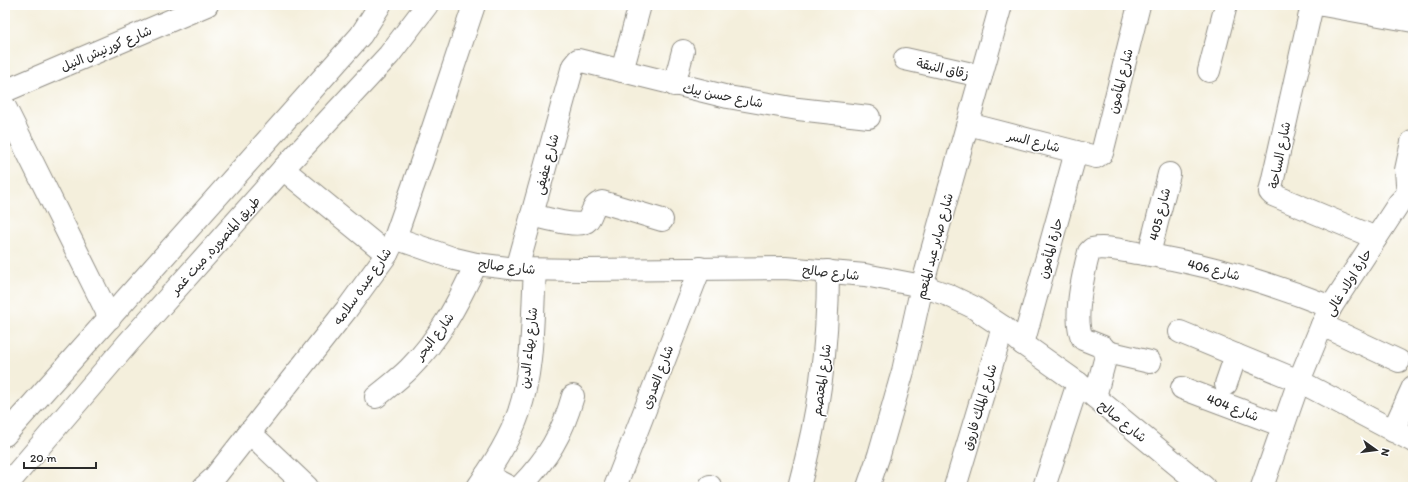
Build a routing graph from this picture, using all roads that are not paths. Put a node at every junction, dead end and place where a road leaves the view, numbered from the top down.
1 (207, 5) edge
2 (380, 5) edge
3 (427, 5) edge
4 (474, 5) edge
5 (640, 5) edge
6 (1001, 5) edge
7 (1139, 5) edge
8 (1226, 5) edge
9 (1312, 5) edge
10 (1323, 5) edge
11 (1413, 21) edge
12 (683, 51) dead end
13 (904, 59) dead end
14 (578, 60) joint
15 (622, 71) junction
16 (1209, 71) dead end
17 (981, 76) junction
18 (674, 85) junction
19 (5, 91) edge
20 (5, 107) edge
21 (869, 118) dead end
22 (968, 124) junction
23 (1412, 142) dead end
24 (1076, 152) junction
25 (1100, 156) joint
26 (283, 168) junction
27 (1169, 174) dead end
28 (1410, 196) edge
29 (532, 215) junction
30 (662, 220) dead end
31 (1376, 238) junction
32 (391, 246) junction
33 (1149, 254) junction
34 (476, 264) junction
35 (700, 268) junction
36 (526, 269) junction
37 (828, 271) junction
38 (922, 286) junction
39 (1327, 316) junction
40 (110, 318) junction
41 (1003, 327) junction
42 (1180, 332) dead end
43 (1023, 344) junction
44 (1107, 352) junction
45 (1236, 355) junction
46 (1399, 361) dead end
47 (1150, 362) dead end
48 (1299, 381) junction
49 (1078, 383) junction
50 (1226, 384) dead end
51 (1413, 387) edge
52 (1182, 388) dead end
53 (573, 396) dead end
54 (376, 397) dead end
55 (1095, 397) junction
56 (1283, 426) junction
57 (1393, 431) junction
58 (250, 432) junction
59 (5, 435) edge
60 (1413, 441) edge
61 (482, 481) edge
62 (5, 487) edge
63 (204, 487) edge
64 (307, 487) edge
65 (509, 487) edge
66 (520, 487) edge
67 (614, 487) edge
68 (800, 487) edge
69 (868, 487) edge
70 (955, 487) edge
71 (1044, 487) edge
72 (1204, 487) edge
73 (1262, 487) edge

1 - 19 street, شارع كورنيش النيل
2 - 40 street
3 - 26 street, طريق المنصوره, ميت غمر
4 - 32 street, شارع عبده سلامه
5 - 15 street
6 - 17 street, شارع صابر عبد المنعم
7 - 25 street, شارع المأمون
8 - 16 street
9 - 31 street, شارع الساحة
10 - 11 street
12 - 18 street
13 - 17 street, زقاق النبقة
14 - 15 street, شارع حسن بيك
14 - 29 street, شارع عفيفى
15 - 18 street, شارع حسن بيك
17 - 22 street, شارع صابر عبد المنعم
18 - 21 street, شارع حسن بيك
20 - 40 street
22 - 24 street, شارع السر
22 - 38 street, شارع صابر عبد المنعم
23 - 28 street
24 - 25 street, شارع السر
24 - 43 street, حارة المأمون
26 - 32 street, شارع صالح
26 - 62 street, طريق المنصوره, ميت غمر
27 - 33 street, شارع 405
28 - 31 street, حارة اولاد غالى
29 - 30 street
29 - 36 street, شارع عفيفى
31 - 39 street, حارة اولاد غالى
32 - 34 street, شارع صالح
32 - 58 street, شارع عبده سلامه
33 - 39 street, شارع 406
33 - 44 street, شارع 406
34 - 36 street, شارع صالح
34 - 54 street, شارع البحر
35 - 36 street, شارع صالح
35 - 37 street, شارع صالح
35 - 67 street, شارع العدوى
36 - 61 street, شارع بهاء الدين
37 - 38 street, شارع صالح
37 - 68 street, شارع المعتصم
38 - 41 street, شارع صالح
38 - 69 street, شارع صابر عبد المنعم
39 - 46 street, شارع 406
39 - 48 street, حارة اولاد غالى
40 - 59 street
41 - 43 street, شارع صالح
41 - 70 street, شارع الملك فاروق
42 - 45 street
43 - 49 street, شارع صالح
44 - 47 street
44 - 55 street
45 - 48 street
45 - 50 street
48 - 56 street, حارة اولاد غالى
48 - 57 street
49 - 55 street, شارع صالح
49 - 71 street
51 - 57 street
52 - 56 street, شارع 404
53 - 66 street
55 - 72 street, شارع صالح
56 - 73 street, حارة اولاد غالى
57 - 60 street
58 - 63 street, شارع عبده سلامه
58 - 64 street
61 - 65 street

